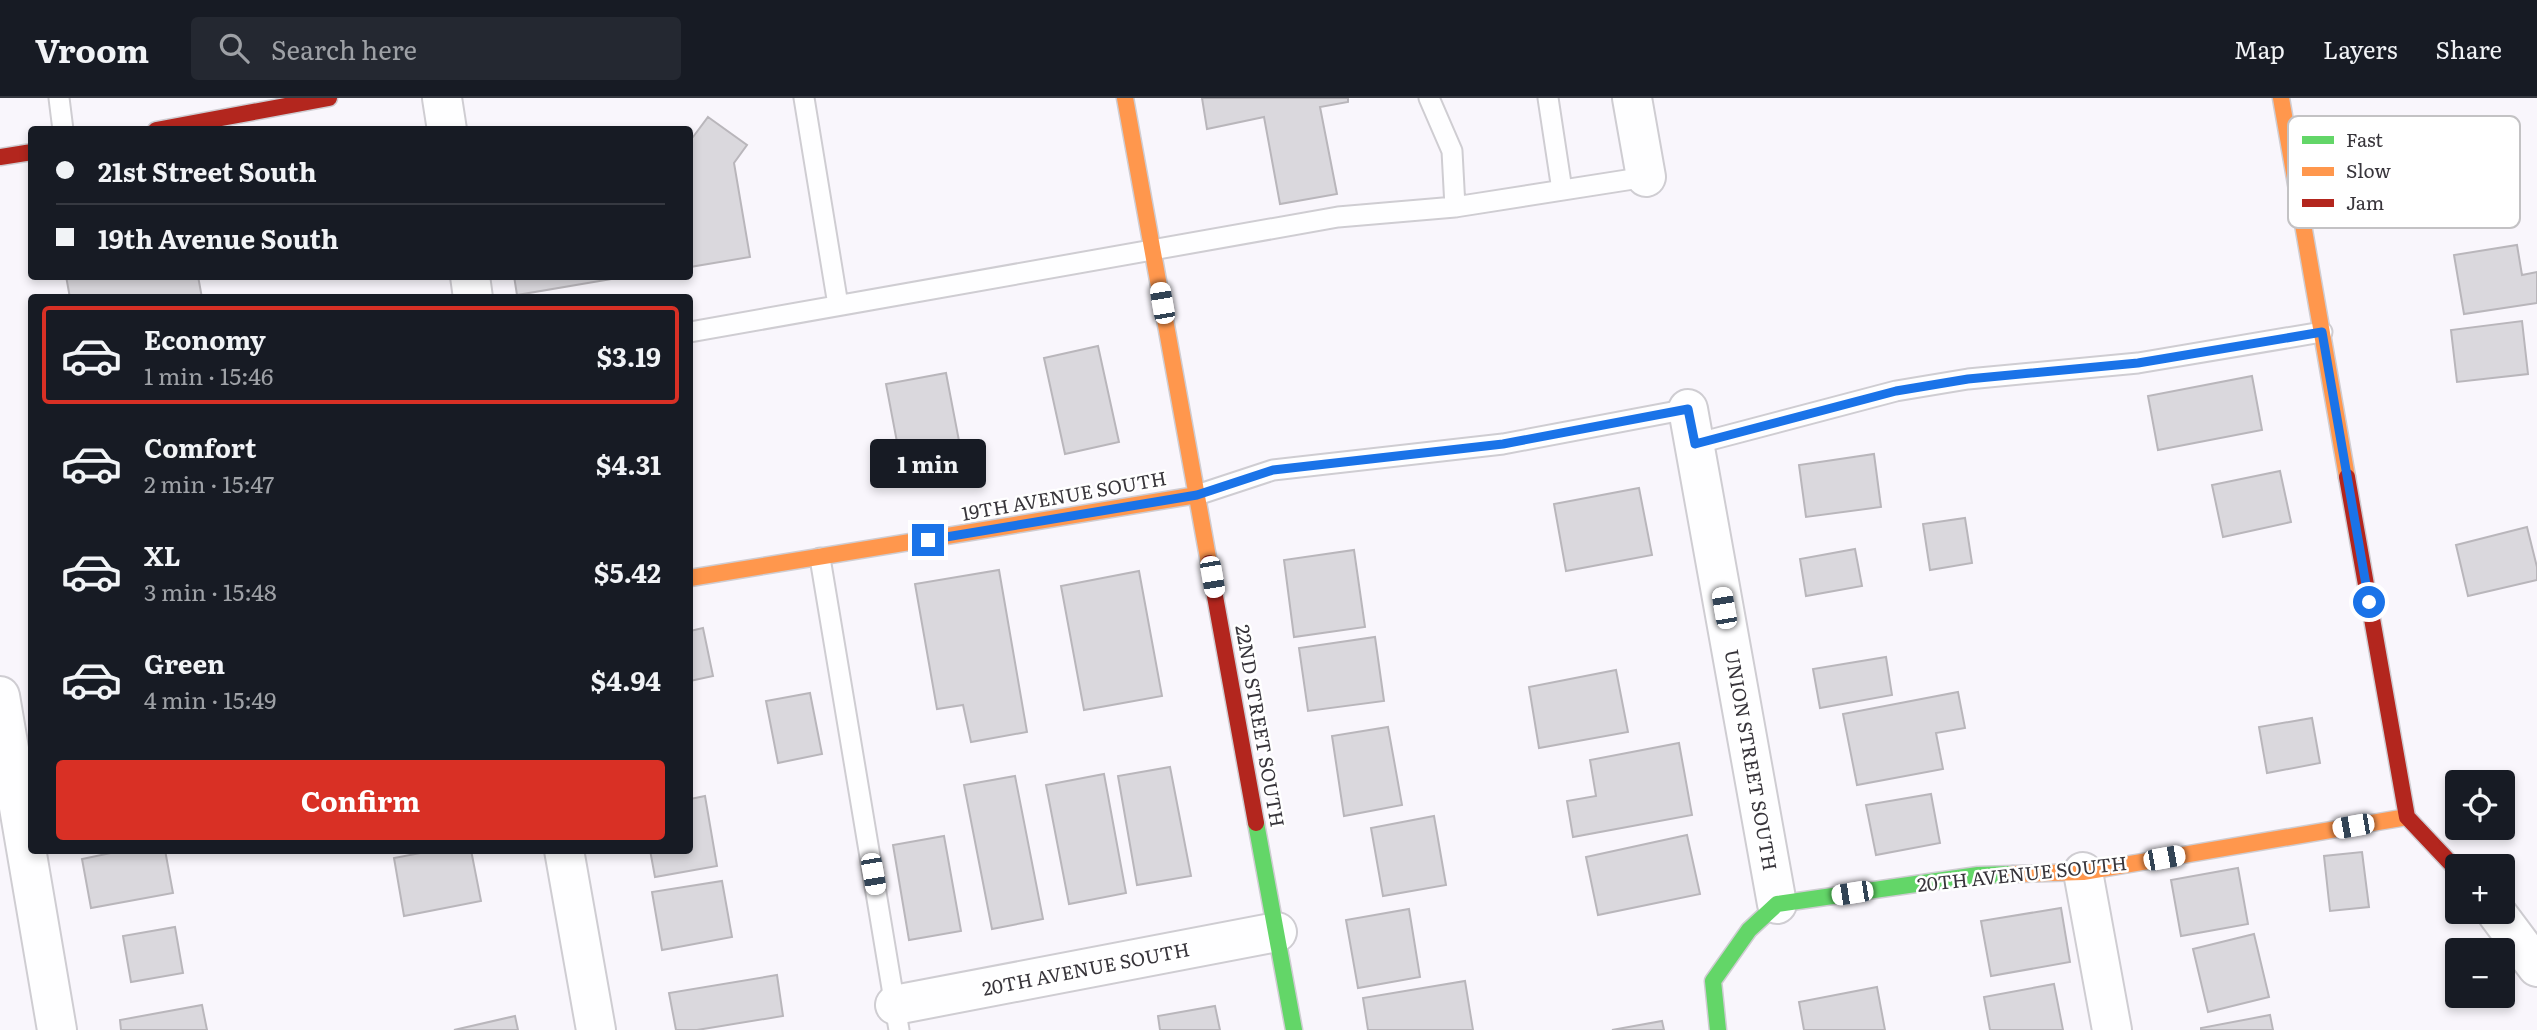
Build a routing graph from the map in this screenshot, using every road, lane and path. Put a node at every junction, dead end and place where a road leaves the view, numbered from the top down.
1 (59, 98) edge
2 (329, 98) edge
3 (442, 98) edge
4 (804, 98) edge
5 (1125, 98) edge
6 (1429, 98) edge
7 (1548, 98) edge
8 (1632, 98) edge
9 (2281, 98) edge
10 (62, 126) edge
11 (178, 126) edge
12 (446, 126) edge
13 (2288, 138) edge
14 (28, 153) edge
15 (0, 157) edge
16 (1646, 177) joint
17 (1562, 190) junction
18 (1455, 207) junction
19 (2304, 228) edge
20 (1152, 248) junction
21 (838, 305) junction
22 (693, 330) edge
23 (2322, 332) junction
24 (1691, 427) junction
25 (1197, 495) junction
26 (820, 558) junction
27 (693, 578) edge
28 (0, 696) edge
29 (2407, 817) junction
30 (565, 854) edge
31 (2445, 857) edge
32 (2083, 872) junction
33 (1777, 904) junction
34 (2505, 924) edge
35 (1277, 932) junction
36 (2537, 967) edge
37 (897, 1018) edge
38 (57, 1030) edge
39 (596, 1030) edge
40 (1294, 1030) edge
41 (1718, 1030) edge
42 (2112, 1030) edge

1 - 10 lane
2 - 11 street
3 - 12 street
4 - 21 lane
5 - 20 street, 22ND STREET SOUTH
6 - 18 lane
7 - 17 lane
8 - 16 street
9 - 13 street
14 - 15 street
16 - 17 lane
17 - 18 lane
18 - 20 lane
19 - 23 street
20 - 21 lane
20 - 25 street, 22ND STREET SOUTH
21 - 22 lane
23 - 24 lane
23 - 29 street
24 - 25 lane
24 - 33 street, UNION STREET SOUTH
25 - 26 street, 19TH AVENUE SOUTH
25 - 35 street, 22ND STREET SOUTH
26 - 27 street, 19TH AVENUE SOUTH
26 - 37 lane
28 - 38 street
29 - 31 street
29 - 32 street, 20TH AVENUE SOUTH
30 - 39 street
32 - 33 street, 20TH AVENUE SOUTH
32 - 42 street
33 - 41 street
34 - 36 street
35 - 37 street, 20TH AVENUE SOUTH
35 - 40 street, 22ND STREET SOUTH

